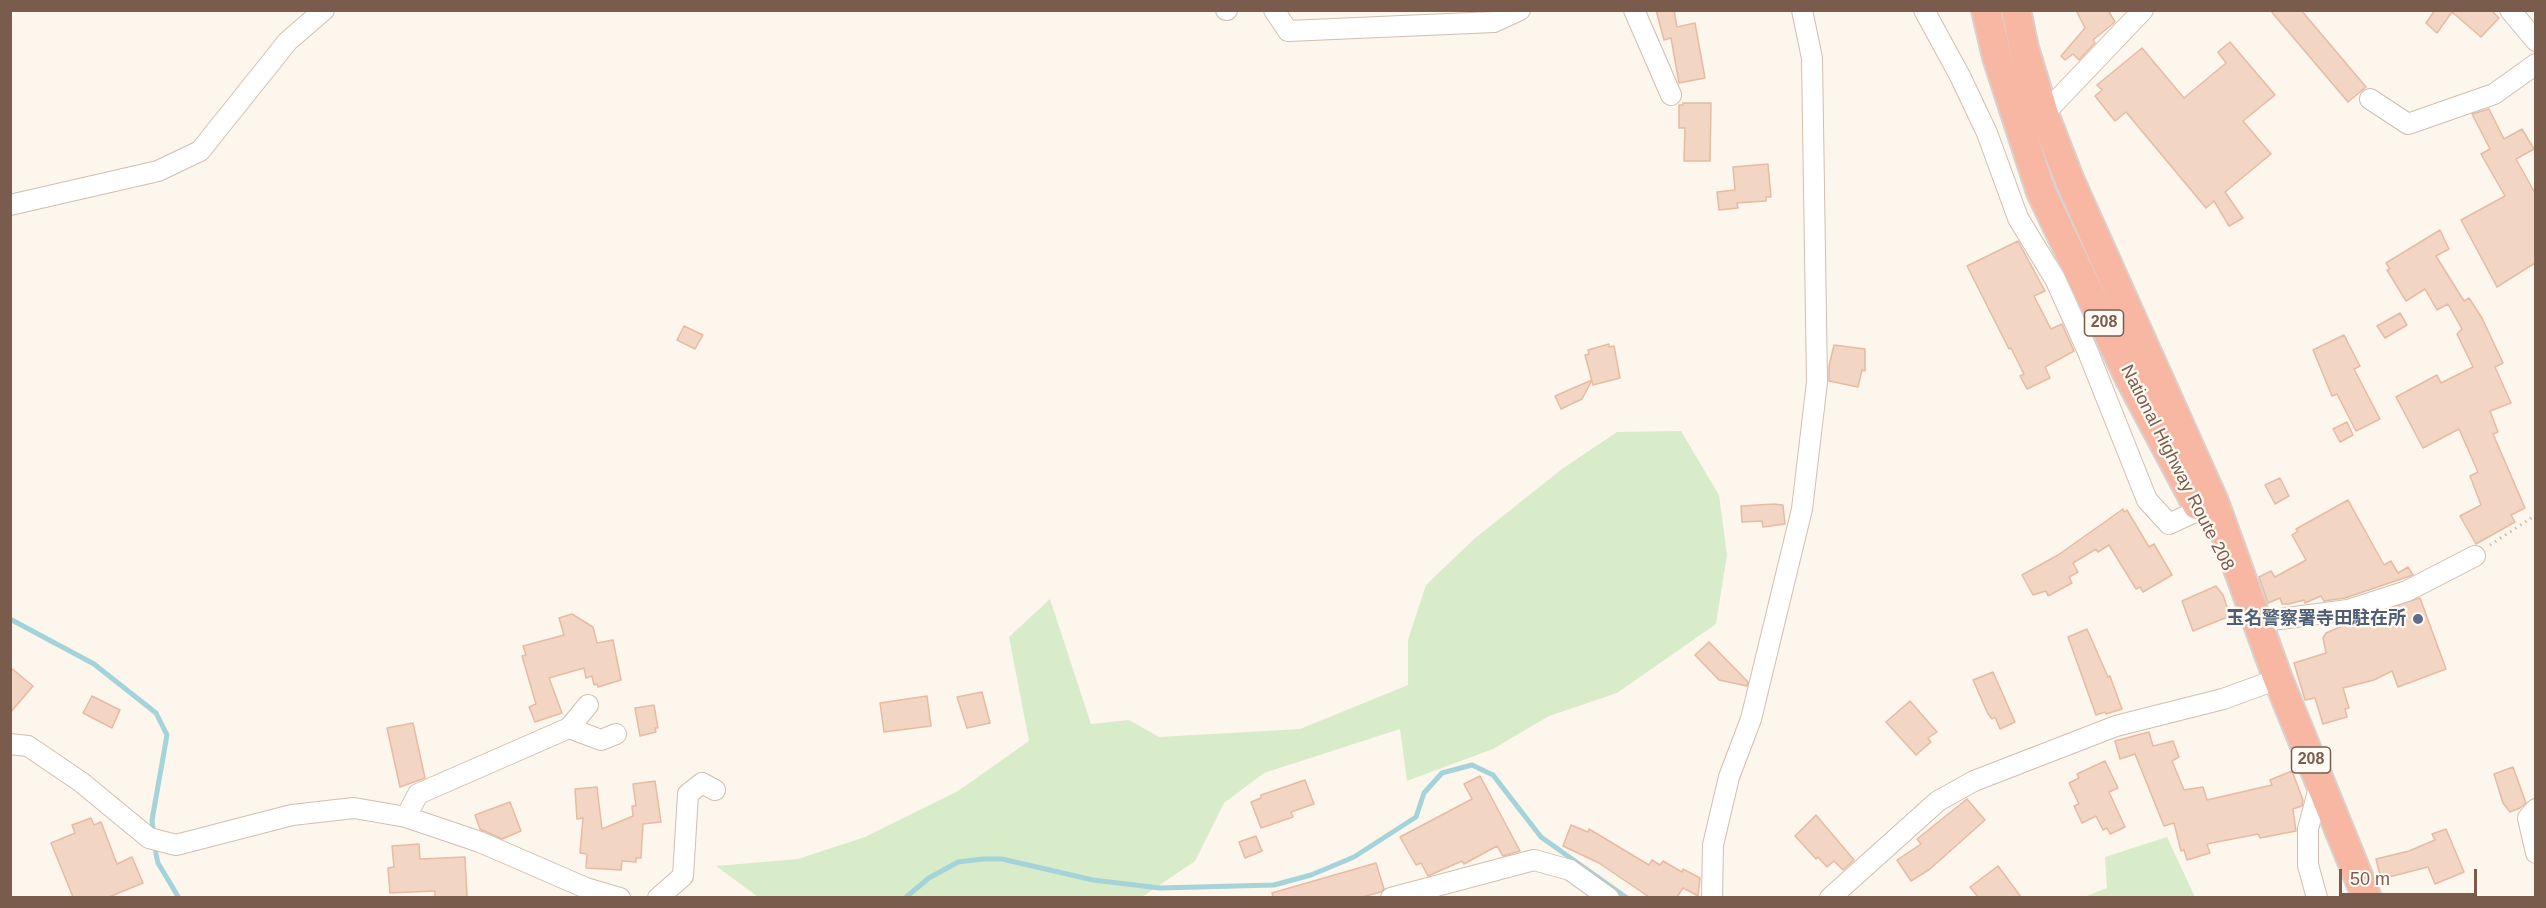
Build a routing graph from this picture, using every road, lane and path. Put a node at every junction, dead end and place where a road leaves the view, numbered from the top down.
1 (324, 10) edge
2 (1274, 10) edge
3 (1520, 10) edge
4 (1634, 10) edge
5 (1802, 10) edge
6 (1924, 10) edge
7 (1986, 10) edge
8 (2016, 10) edge
9 (2143, 10) edge
10 (2510, 10) edge
11 (2535, 41) edge
12 (2535, 64) edge
13 (1671, 95) dead end
14 (2370, 99) dead end
15 (2044, 114) junction
16 (2041, 192) junction
17 (10, 205) edge
18 (2012, 207) junction
19 (2199, 510) junction
20 (2535, 515) edge
21 (2475, 556) joint
22 (2257, 622) junction
23 (2278, 679) junction
24 (588, 705) dead end
25 (569, 728) junction
26 (616, 734) dead end
27 (10, 744) edge
28 (2320, 784) junction
29 (715, 790) dead end
30 (2535, 809) edge
31 (406, 817) junction
32 (2535, 853) edge
33 (620, 897) edge
34 (658, 897) edge
35 (1391, 897) edge
36 (1609, 897) edge
37 (1712, 897) edge
38 (1830, 897) edge
39 (2316, 897) edge
40 (2367, 897) edge

1 - 17 street
2 - 3 street
4 - 13 street
5 - 37 street
6 - 18 street
7 - 16 highway, National Highway Route 208 / 208
8 - 15 highway, National Highway Route 208 / 208
9 - 15 street
10 - 11 street
12 - 14 street
15 - 22 highway, National Highway Route 208 / 208
16 - 18 street
16 - 19 highway, National Highway Route 208 / 208
18 - 19 street
19 - 22 highway, National Highway Route 208 / 208
20 - 21 path
21 - 22 street
22 - 23 highway, National Highway Route 208 / 208
23 - 28 highway, National Highway Route 208 / 208
23 - 38 street
24 - 25 street
25 - 26 street
25 - 31 street
27 - 31 street
28 - 39 street
28 - 40 highway, National Highway Route 208 / 208
29 - 34 street
30 - 32 street
31 - 33 street
35 - 36 street

